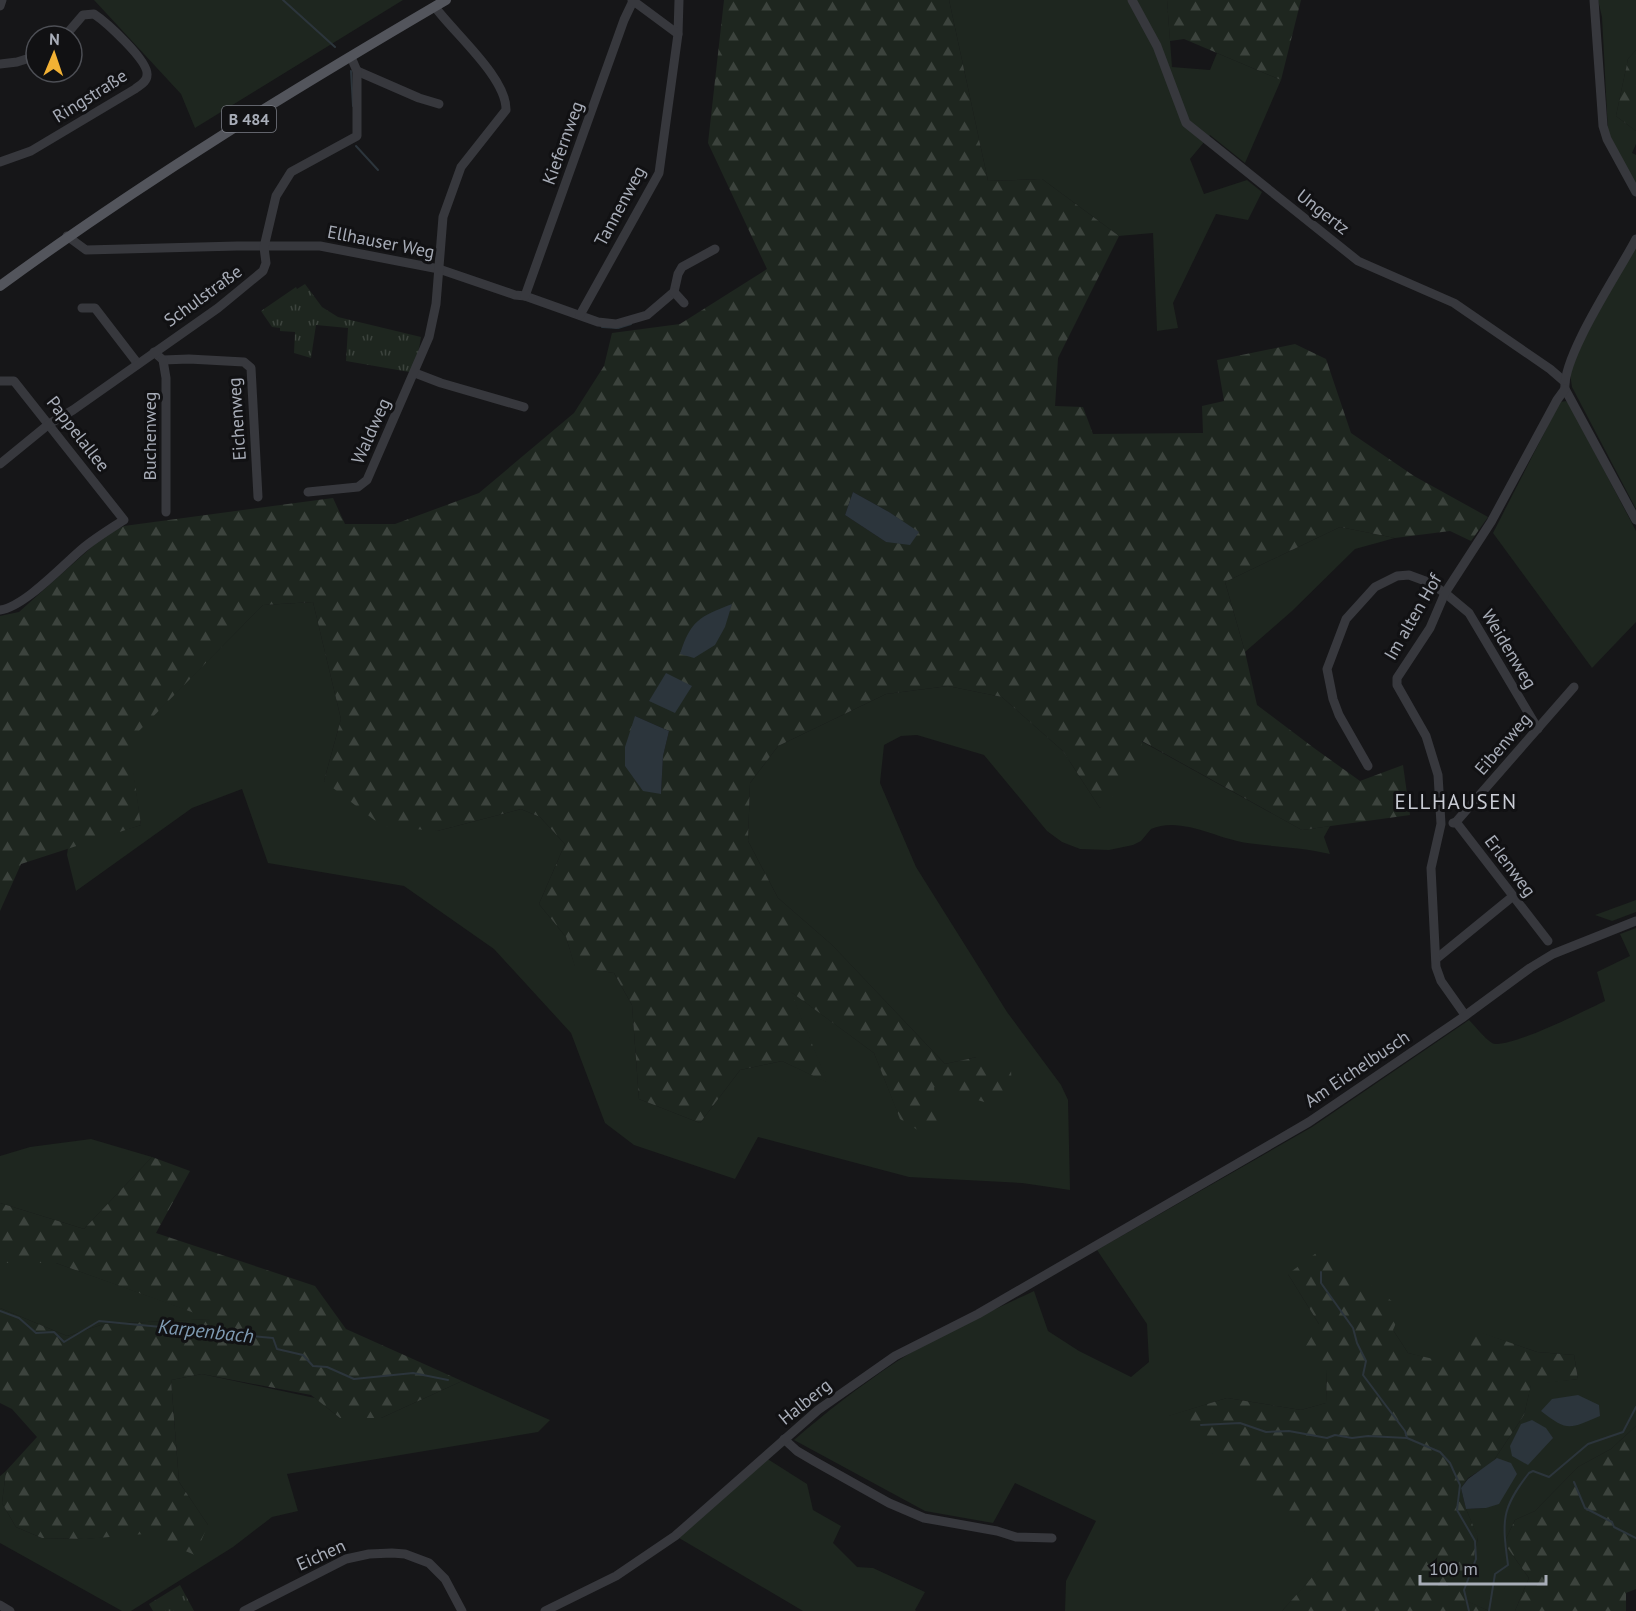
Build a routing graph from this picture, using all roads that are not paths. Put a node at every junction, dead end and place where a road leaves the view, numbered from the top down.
1 (2, 0) edge
2 (446, 0) edge
3 (679, 0) edge
4 (1132, 0) edge
5 (1594, 0) edge
6 (632, 1) edge
7 (0, 6) edge
8 (435, 7) junction
9 (75, 24) edge
10 (678, 34) junction
11 (351, 57) junction
12 (24, 60) edge
13 (0, 64) edge
14 (357, 71) junction
15 (439, 104) dead end
16 (0, 162) edge
17 (1636, 192) edge
18 (67, 236) junction
19 (1636, 239) edge
20 (264, 247) junction
21 (715, 249) dead end
22 (439, 269) junction
23 (0, 286) edge
24 (674, 291) junction
25 (525, 296) junction
26 (684, 303) dead end
27 (82, 308) dead end
28 (580, 315) junction
29 (154, 352) junction
30 (163, 360) junction
31 (138, 364) junction
32 (415, 373) junction
33 (0, 381) edge
34 (1565, 386) junction
35 (524, 407) dead end
36 (49, 424) junction
37 (0, 464) edge
38 (308, 492) dead end
39 (258, 497) dead end
40 (166, 512) dead end
41 (1636, 520) edge
42 (1445, 593) junction
43 (0, 610) edge
44 (1574, 687) dead end
45 (1538, 729) junction
46 (1368, 765) dead end
47 (1456, 822) junction
48 (1442, 824) junction
49 (1512, 897) junction
50 (1636, 921) edge
51 (1548, 941) dead end
52 (1436, 959) junction
53 (1465, 1015) junction
54 (1096, 1246) joint
55 (784, 1439) junction
56 (1052, 1538) dead end
57 (0, 1605) edge
58 (10, 1611) edge
59 (244, 1611) edge
60 (462, 1611) edge
61 (545, 1611) edge

1 - 7 street
2 - 8 main road, B 484
3 - 10 street, Tannenweg
4 - 34 street, Ungertz
5 - 17 street
6 - 10 street
6 - 25 street, Kiefernweg
8 - 11 main road, B 484
8 - 22 street, Waldweg
9 - 16 street, Ringstraße
10 - 28 street, Tannenweg
11 - 14 street, Schulstraße
11 - 18 main road, B 484
12 - 13 street
14 - 15 street
14 - 20 street, Schulstraße
18 - 20 street, Ellhauser Weg
18 - 23 main road, B 484
19 - 34 street, Im alten Hof
20 - 22 street, Ellhauser Weg
20 - 29 street, Schulstraße
21 - 24 street, Ellhauser Weg
22 - 25 street, Ellhauser Weg
22 - 32 street, Waldweg
24 - 26 street
24 - 28 street, Ellhauser Weg
25 - 28 street, Ellhauser Weg
27 - 31 street
29 - 30 street
29 - 31 street, Schulstraße
30 - 39 street, Eichenweg
30 - 40 street, Buchenweg
31 - 36 street, Schulstraße
32 - 35 street
32 - 38 street, Waldweg
33 - 36 street, Pappelallee
34 - 41 street
34 - 42 street, Im alten Hof
36 - 37 street, Schulstraße
36 - 43 street, Pappelallee
42 - 45 street, Weidenweg
42 - 46 street, Weidenweg
42 - 48 street, Im alten Hof
44 - 45 street, Eibenweg
45 - 47 street, Eibenweg
47 - 48 street
47 - 49 street, Erlenweg
48 - 52 street, Im alten Hof
49 - 51 street, Erlenweg
49 - 52 street
50 - 53 street, Am Eichelbusch
52 - 53 street, Im alten Hof
53 - 54 street, Am Eichelbusch
54 - 55 street, Halberg
55 - 56 street, Halberg
55 - 61 street
57 - 58 street
59 - 60 street, Eichen

